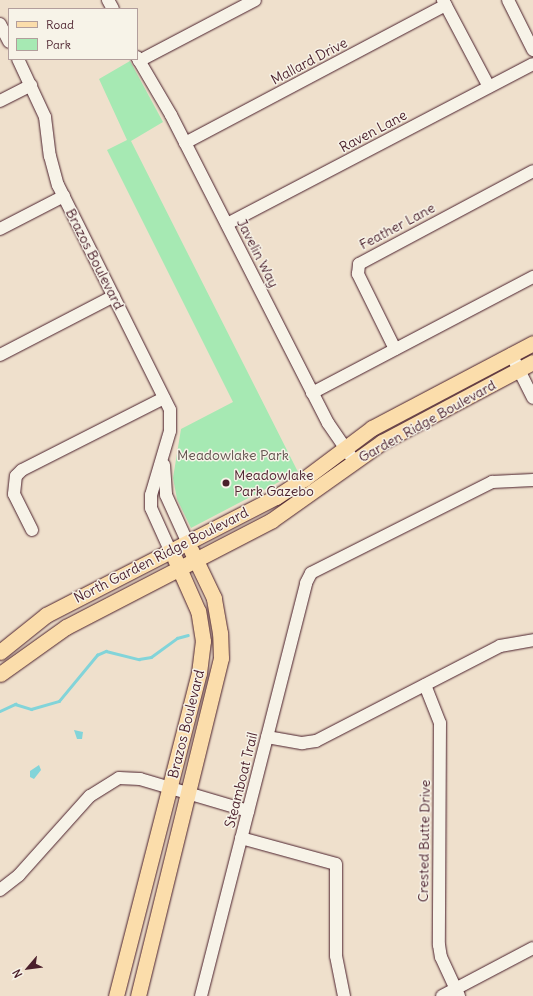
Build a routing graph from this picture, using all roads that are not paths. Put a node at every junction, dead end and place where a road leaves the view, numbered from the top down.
1 (255, 0) edge
2 (508, 0) edge
3 (445, 3) edge
4 (0, 24) edge
5 (8, 40) edge
6 (533, 50) edge
7 (138, 59) edge
8 (18, 60) edge
9 (533, 64) edge
10 (31, 85) junction
11 (489, 87) junction
12 (0, 101) edge
13 (185, 143) junction
14 (533, 171) edge
15 (64, 196) junction
16 (227, 224) junction
17 (0, 229) edge
18 (533, 277) edge
19 (114, 296) junction
20 (533, 343) edge
21 (395, 349) junction
22 (511, 354) junction
23 (0, 355) edge
24 (533, 362) edge
25 (519, 370) junction
26 (312, 394) junction
27 (164, 398) junction
28 (533, 398) edge
29 (344, 447) junction
30 (164, 457) junction
31 (354, 461) junction
32 (533, 480) edge
33 (32, 530) dead end
34 (187, 541) junction
35 (170, 550) junction
36 (196, 559) junction
37 (179, 568) junction
38 (533, 640) edge
39 (0, 652) edge
40 (0, 674) edge
41 (425, 685) junction
42 (268, 737) junction
43 (170, 789) junction
44 (187, 795) junction
45 (248, 811) junction
46 (241, 838) junction
47 (0, 890) edge
48 (533, 948) edge
49 (123, 969) junction
50 (144, 974) junction
51 (457, 993) edge
52 (116, 996) edge
53 (138, 996) edge
54 (201, 996) edge
55 (344, 996) edge
56 (442, 996) edge

1 - 7 street
2 - 6 street
3 - 11 street
3 - 13 street, Mallard Drive
4 - 5 street
7 - 13 street, Javelin Way
8 - 10 street, Brazos Boulevard
9 - 11 street, Raven Lane
10 - 12 street
10 - 15 street, Brazos Boulevard
11 - 16 street, Raven Lane
13 - 16 street, Javelin Way
14 - 21 street, Feather Lane
15 - 17 street
15 - 19 street, Brazos Boulevard
16 - 26 street, Javelin Way
18 - 21 street
19 - 23 street
19 - 27 street, Brazos Boulevard
20 - 22 main road, North Garden Ridge Boulevard
21 - 26 street
22 - 25 street
22 - 29 main road, North Garden Ridge Boulevard
24 - 25 main road, Garden Ridge Boulevard
25 - 28 street
25 - 31 main road, Garden Ridge Boulevard
26 - 29 street, Javelin Way
27 - 30 street, Brazos Boulevard
27 - 33 street
29 - 31 street, Javelin Way
29 - 34 main road, North Garden Ridge Boulevard
30 - 34 street, Brazos Boulevard
30 - 35 street, Brazos Boulevard
31 - 36 main road, Garden Ridge Boulevard
32 - 42 street, Steamboat Trail
34 - 35 main road, North Garden Ridge Boulevard
34 - 36 main road, Brazos Boulevard
35 - 37 main road, Brazos Boulevard
35 - 39 main road, North Garden Ridge Boulevard
36 - 37 main road, Garden Ridge Boulevard
36 - 44 main road, Brazos Boulevard
37 - 40 main road, North Garden Ridge Boulevard
37 - 43 main road, Brazos Boulevard
38 - 41 street
41 - 42 street
41 - 51 street, Crested Butte Drive
42 - 45 street, Steamboat Trail
43 - 44 street
43 - 47 street
43 - 49 main road, Brazos Boulevard
44 - 45 street
44 - 50 main road, Brazos Boulevard
45 - 46 street, Steamboat Trail
46 - 54 street, Steamboat Trail
46 - 55 street
48 - 51 street
49 - 50 main road
49 - 52 main road, Brazos Boulevard
50 - 53 main road, Brazos Boulevard
51 - 56 street

